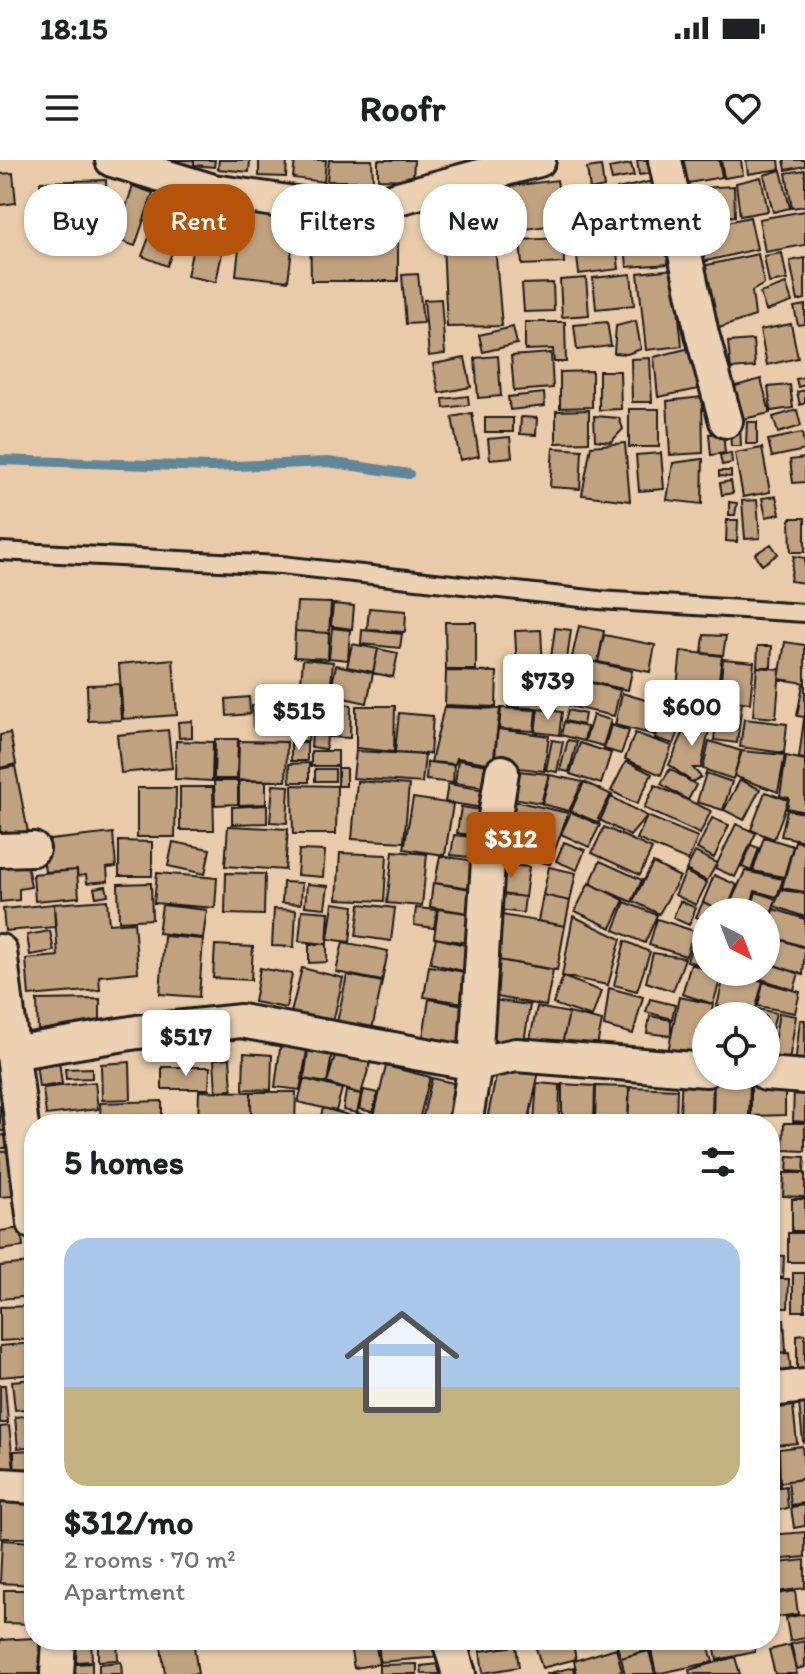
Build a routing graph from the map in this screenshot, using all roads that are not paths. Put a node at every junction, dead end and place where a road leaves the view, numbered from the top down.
1 (112, 160) edge
2 (539, 160) edge
3 (665, 160) edge
4 (726, 421) dead end
5 (0, 551) edge
6 (805, 613) edge
7 (502, 772) dead end
8 (33, 849) dead end
9 (0, 850) edge
10 (1, 966) edge
11 (12, 1053) junction
12 (475, 1064) junction
13 (692, 1069) edge
14 (780, 1075) edge
15 (805, 1077) edge
16 (467, 1114) edge
17 (24, 1146) edge
18 (805, 1386) edge
19 (780, 1389) edge
20 (0, 1485) edge
21 (24, 1486) edge
22 (58, 1650) edge
23 (452, 1650) edge
24 (57, 1674) edge
25 (459, 1674) edge

1 - 2 street
3 - 4 street
5 - 6 lane
7 - 12 street
8 - 9 street
10 - 11 street
11 - 12 street
11 - 17 street
12 - 13 street
12 - 16 street
14 - 15 street
18 - 19 street
20 - 21 street
22 - 24 street
23 - 25 street

